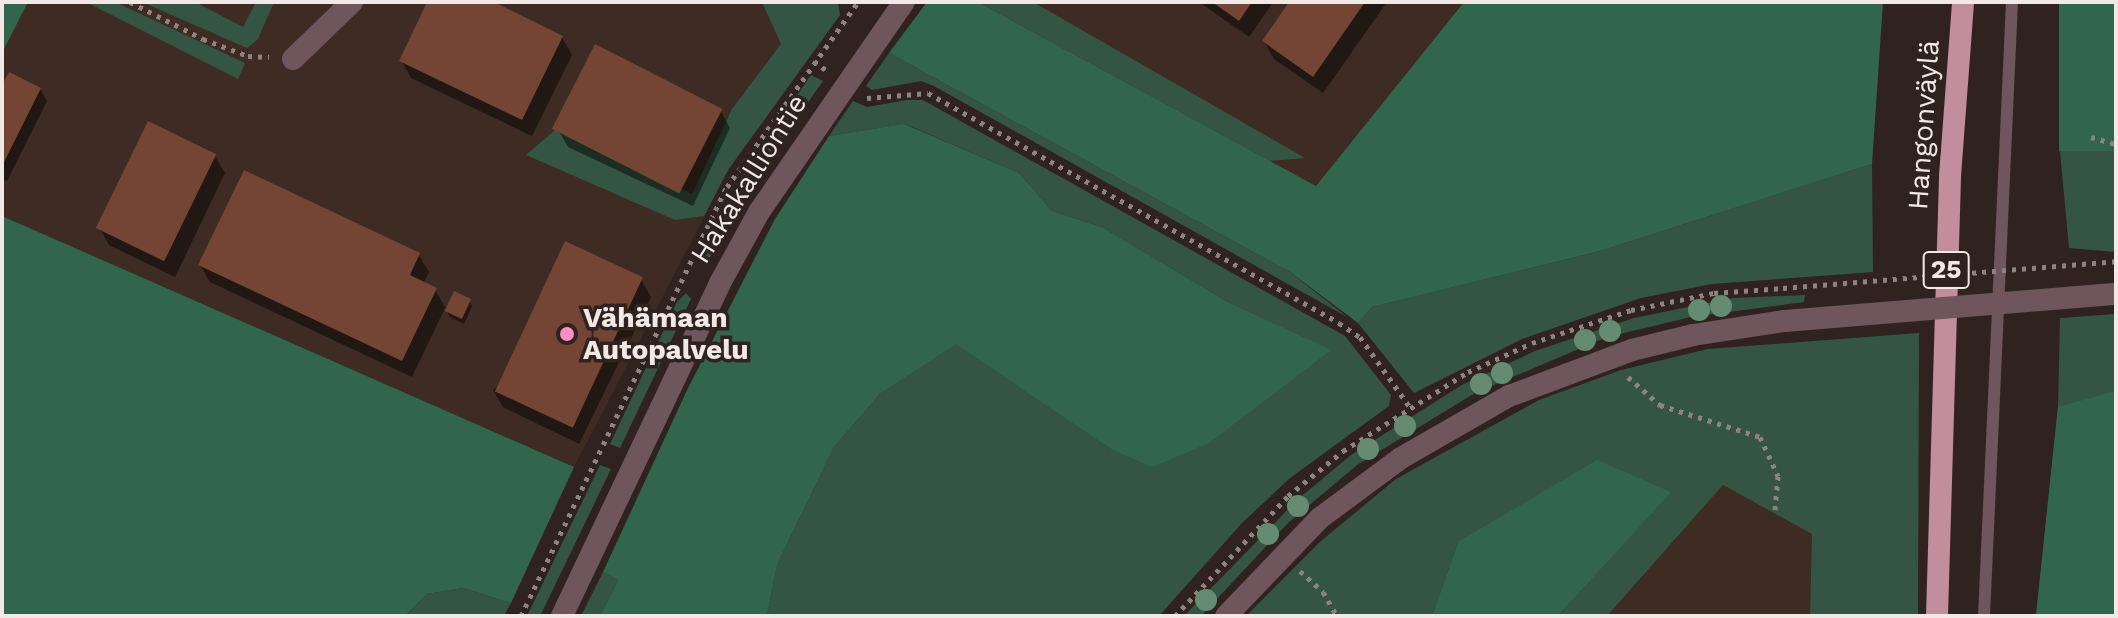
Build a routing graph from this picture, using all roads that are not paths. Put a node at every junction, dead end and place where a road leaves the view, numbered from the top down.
1 (352, 2) edge
2 (1963, 2) edge
3 (2012, 2) edge
4 (896, 5) edge
5 (293, 59) road end
6 (2116, 294) edge
7 (1940, 539) junction
8 (562, 616) edge
9 (1226, 616) edge
10 (1937, 616) edge
11 (1945, 616) edge
12 (1984, 616) edge

1 - 5 street
2 - 7 highway, Hangonväylä / 25
3 - 12 lane
4 - 8 street, Hakakalliontie
6 - 9 street, bridge
7 - 10 highway, Hangonväylä / 25
7 - 11 highway, Hangonväylä / 25

